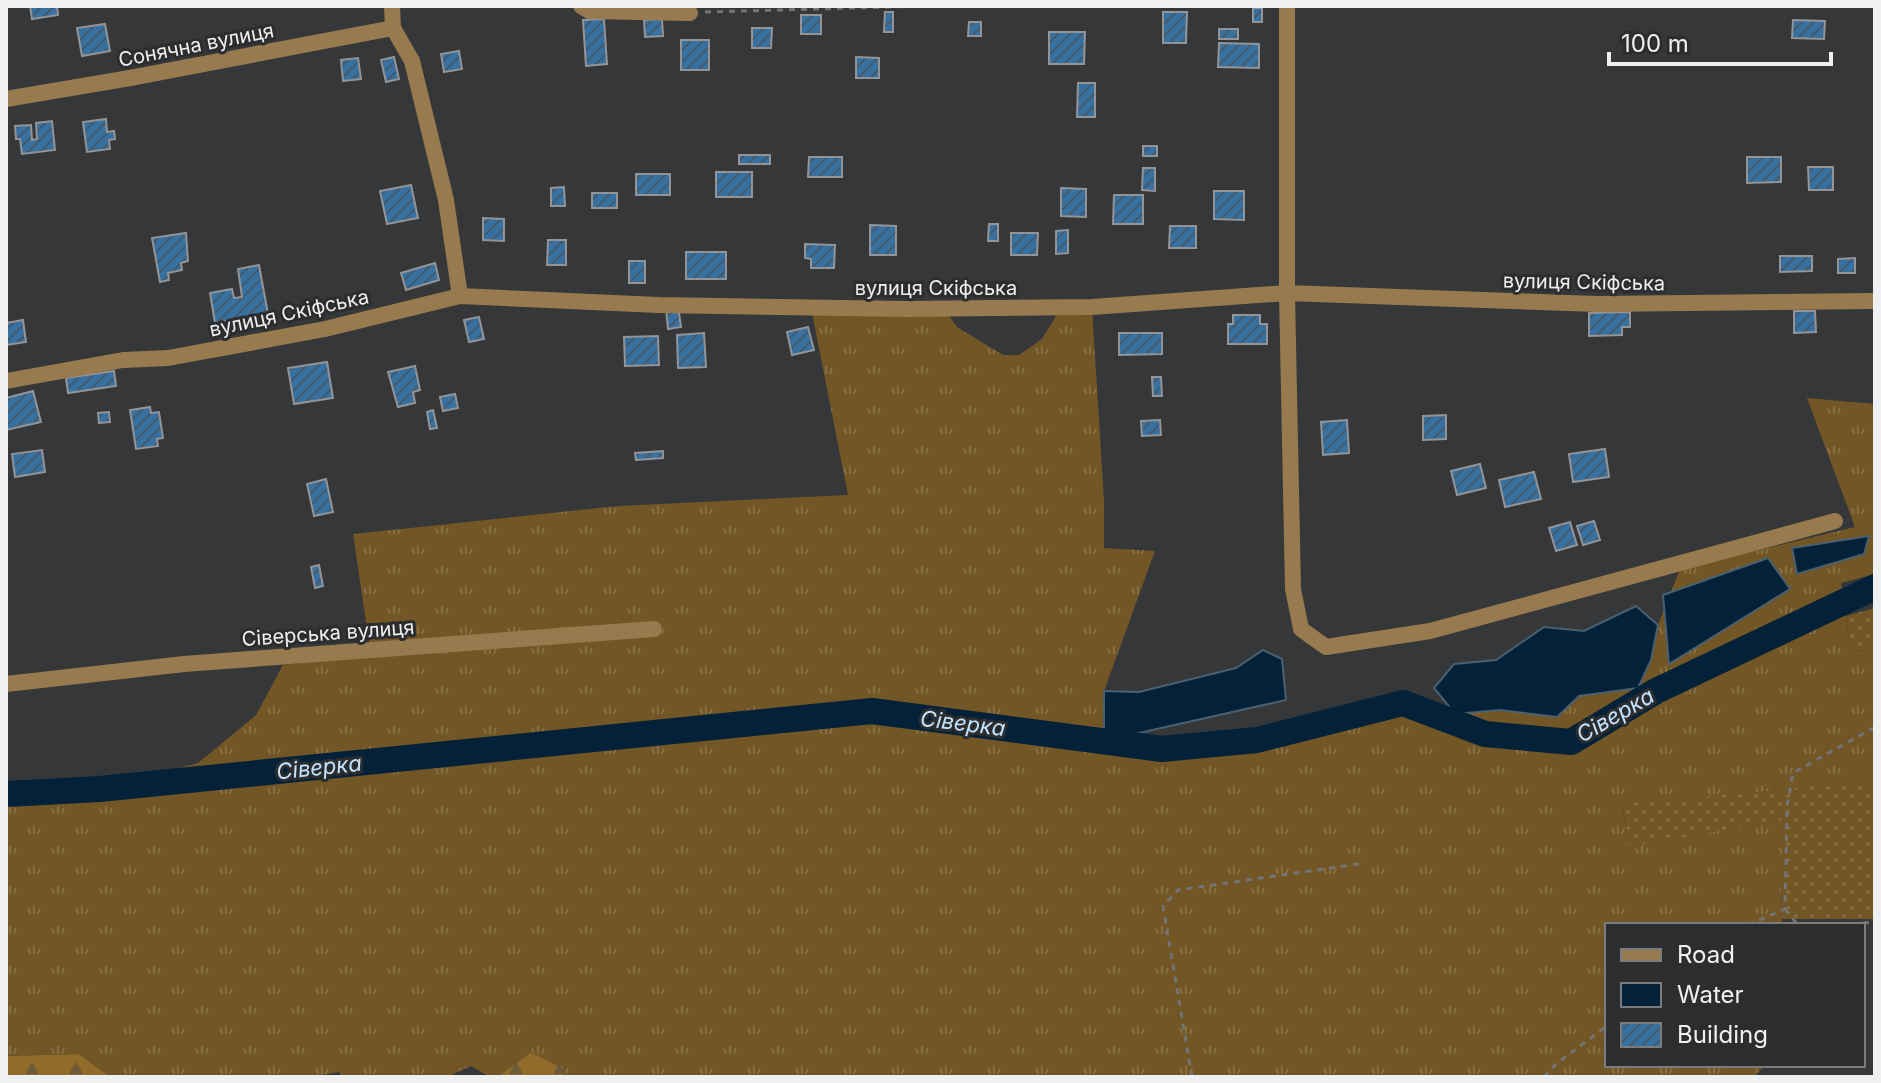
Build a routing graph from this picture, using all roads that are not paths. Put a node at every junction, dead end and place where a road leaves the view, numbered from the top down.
1 (392, 6) edge
2 (581, 6) edge
3 (1287, 6) edge
4 (690, 13) road end
5 (393, 28) junction
6 (6, 99) edge
7 (1287, 293) junction
8 (460, 296) junction
9 (1875, 301) edge
10 (6, 381) edge
11 (1835, 521) dead end
12 (654, 629) dead end
13 (6, 684) edge

1 - 5 street
2 - 4 street
3 - 7 street
5 - 6 street, Сонячна вулиця
5 - 8 street
7 - 8 street, вулиця Скіфська
7 - 9 street, вулиця Скіфська
7 - 11 street
8 - 10 street, вулиця Скіфська
12 - 13 street, Сіверська вулиця

